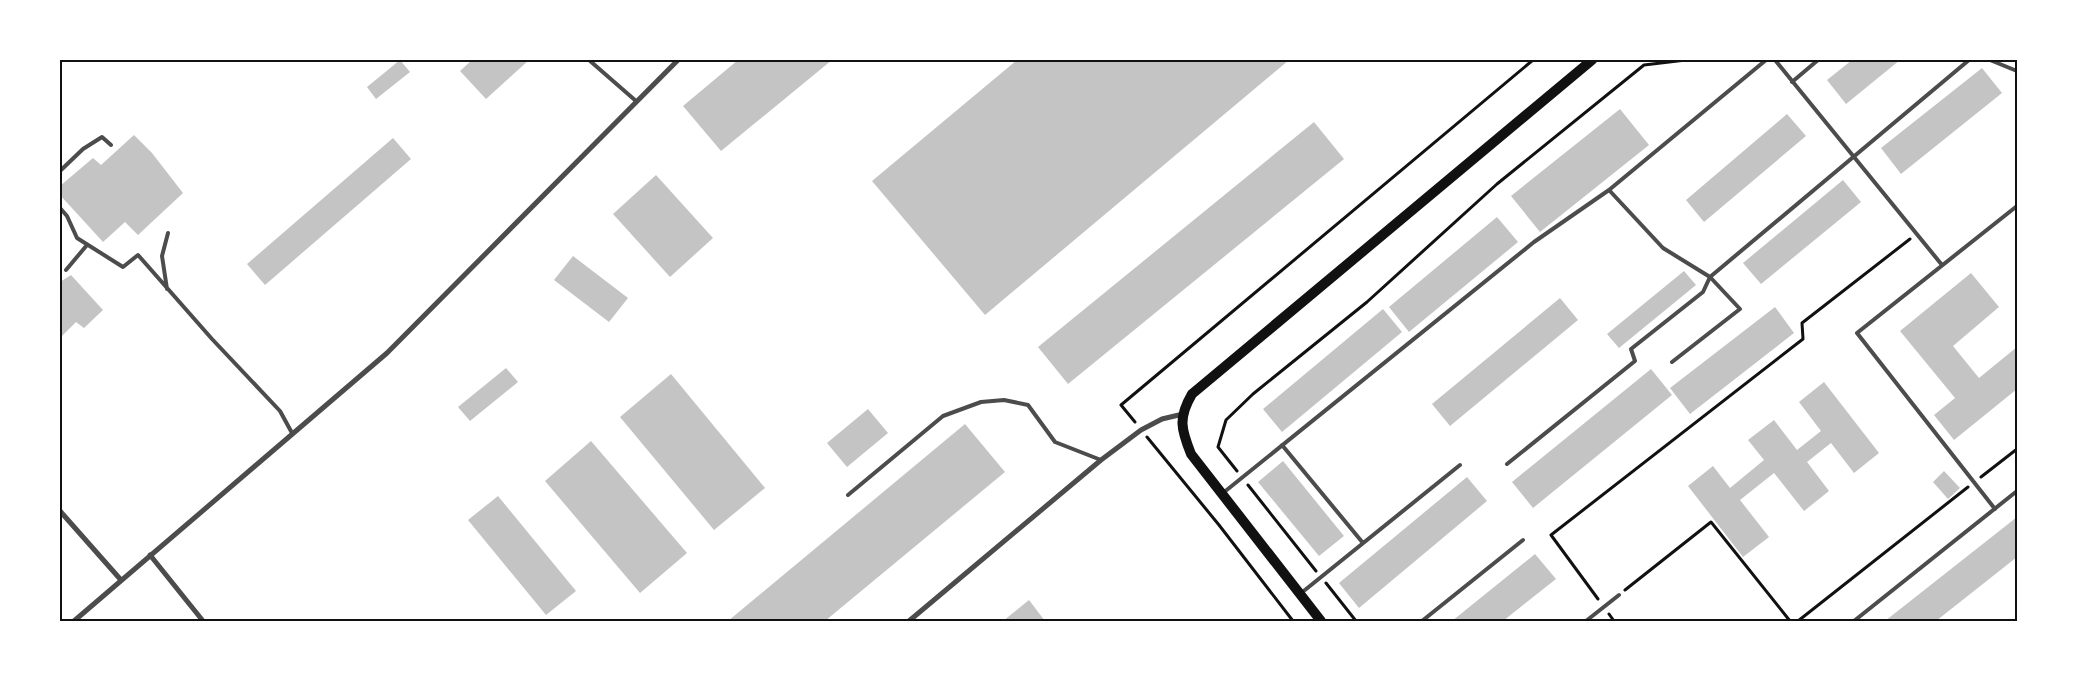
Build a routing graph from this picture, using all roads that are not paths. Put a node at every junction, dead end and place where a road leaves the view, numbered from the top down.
1 (589, 60) edge
2 (678, 60) edge
3 (1592, 60) edge
4 (1766, 60) edge
5 (1775, 60) edge
6 (1818, 60) edge
7 (1969, 60) edge
8 (1990, 60) edge
9 (2017, 70) edge
10 (1792, 82) junction
11 (636, 101) junction
12 (111, 145) dead end
13 (1853, 156) junction
14 (60, 171) edge
15 (1609, 190) junction
16 (2017, 206) edge
17 (60, 208) edge
18 (168, 233) dead end
19 (87, 245) junction
20 (1942, 265) junction
21 (66, 270) dead end
22 (1710, 277) junction
23 (167, 289) junction
24 (1672, 362) dead end
25 (1183, 414) junction
26 (292, 434) junction
27 (1282, 445) junction
28 (1101, 460) junction
29 (1507, 464) dead end
30 (1460, 465) dead end
31 (2017, 491) edge
32 (1222, 493) junction
33 (848, 495) dead end
34 (1995, 509) junction
35 (60, 511) edge
36 (1523, 540) dead end
37 (1363, 543) junction
38 (150, 555) junction
39 (121, 580) junction
40 (1300, 594) junction
41 (1619, 595) road end
42 (74, 621) edge
43 (203, 621) edge
44 (909, 621) edge
45 (1321, 621) edge
46 (1422, 621) edge
47 (1586, 621) edge
48 (1854, 621) edge

1 - 11 lane
2 - 11 street
3 - 25 main road
4 - 15 lane
5 - 10 lane
6 - 10 lane
7 - 13 lane
8 - 9 lane
10 - 13 lane
11 - 26 street
12 - 14 lane
13 - 20 lane
13 - 22 lane
15 - 22 lane
15 - 27 lane
16 - 20 lane
17 - 19 lane
18 - 23 lane
19 - 21 lane
19 - 23 lane
20 - 34 lane
22 - 24 lane
22 - 29 lane
23 - 26 lane
25 - 28 street
25 - 32 main road
26 - 38 street
27 - 32 lane
27 - 37 lane
28 - 33 lane
28 - 44 street
30 - 37 lane
31 - 34 lane
32 - 40 main road
34 - 48 lane
35 - 39 street
36 - 46 lane
37 - 40 lane
38 - 39 street
38 - 43 street
39 - 42 street
40 - 45 main road
41 - 47 lane

